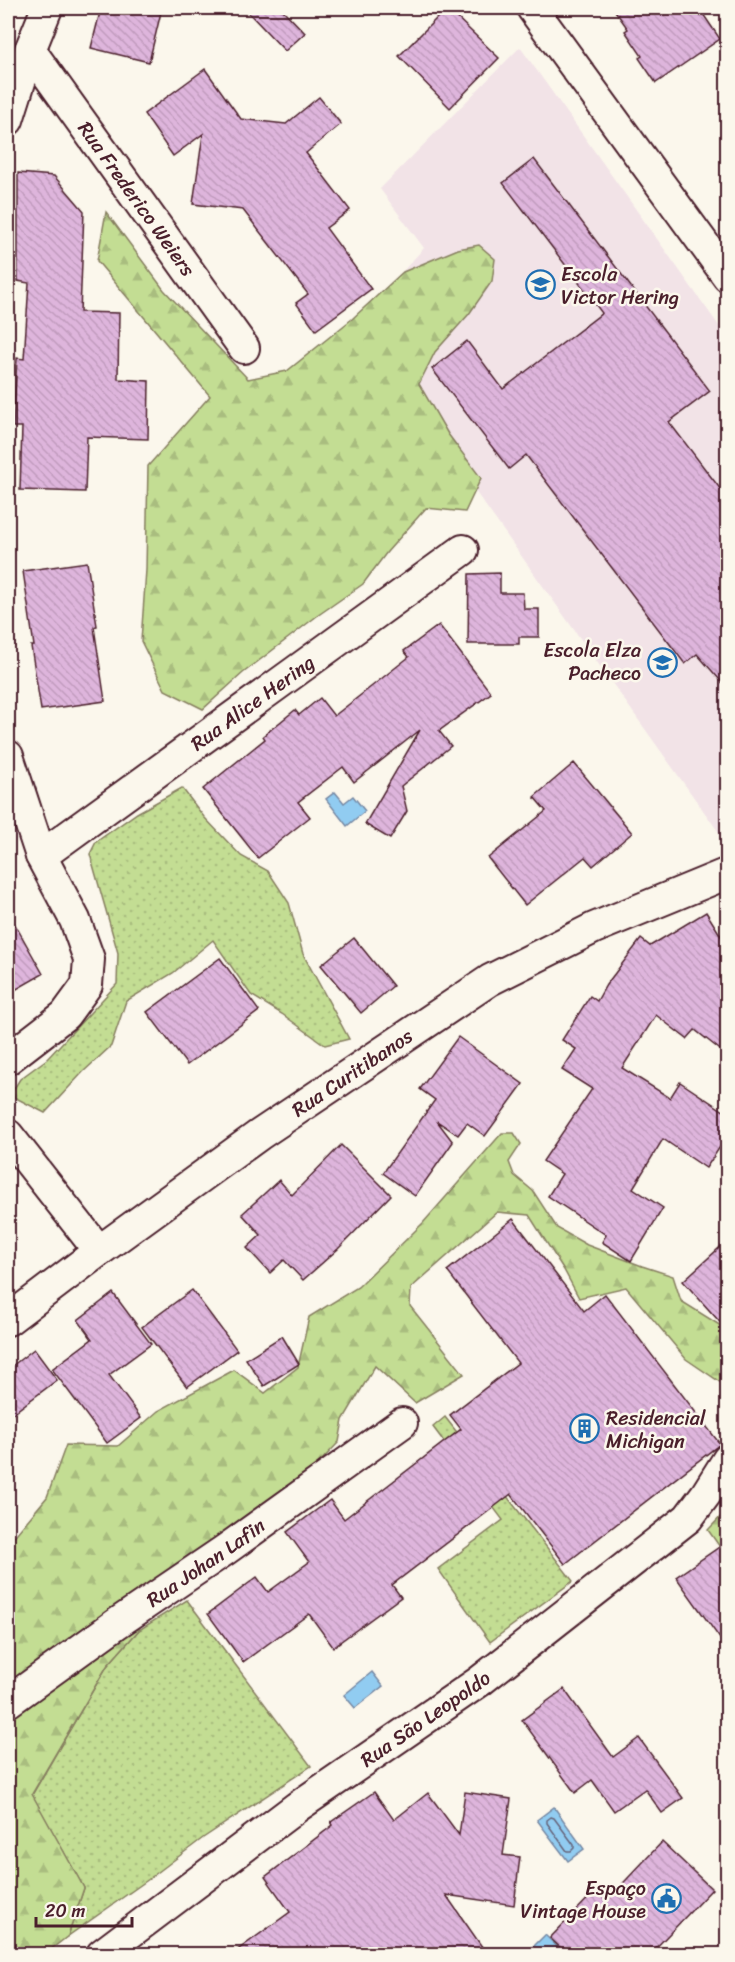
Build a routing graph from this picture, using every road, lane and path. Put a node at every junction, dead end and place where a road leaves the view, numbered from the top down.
1 (47, 8) edge
2 (532, 8) edge
3 (30, 51) junction
4 (8, 120) edge
5 (728, 277) edge
6 (244, 348) dead end
7 (463, 550) dead end
8 (8, 756) edge
9 (41, 856) junction
10 (728, 873) edge
11 (8, 1059) edge
12 (8, 1135) edge
13 (99, 1251) junction
14 (8, 1320) edge
15 (402, 1423) dead end
16 (728, 1459) edge
17 (8, 1702) edge
18 (102, 1954) edge

1 - 3 street
2 - 5 street
3 - 4 street
3 - 6 street, Rua Frederico Weiers
7 - 9 street, Rua Alice Hering
8 - 9 street
9 - 11 street
10 - 13 street, Rua Curitibanos
12 - 13 street
13 - 14 street, Rua Curitibanos
15 - 17 street, Rua Johan Lafin
16 - 18 street, Rua São Leopoldo

